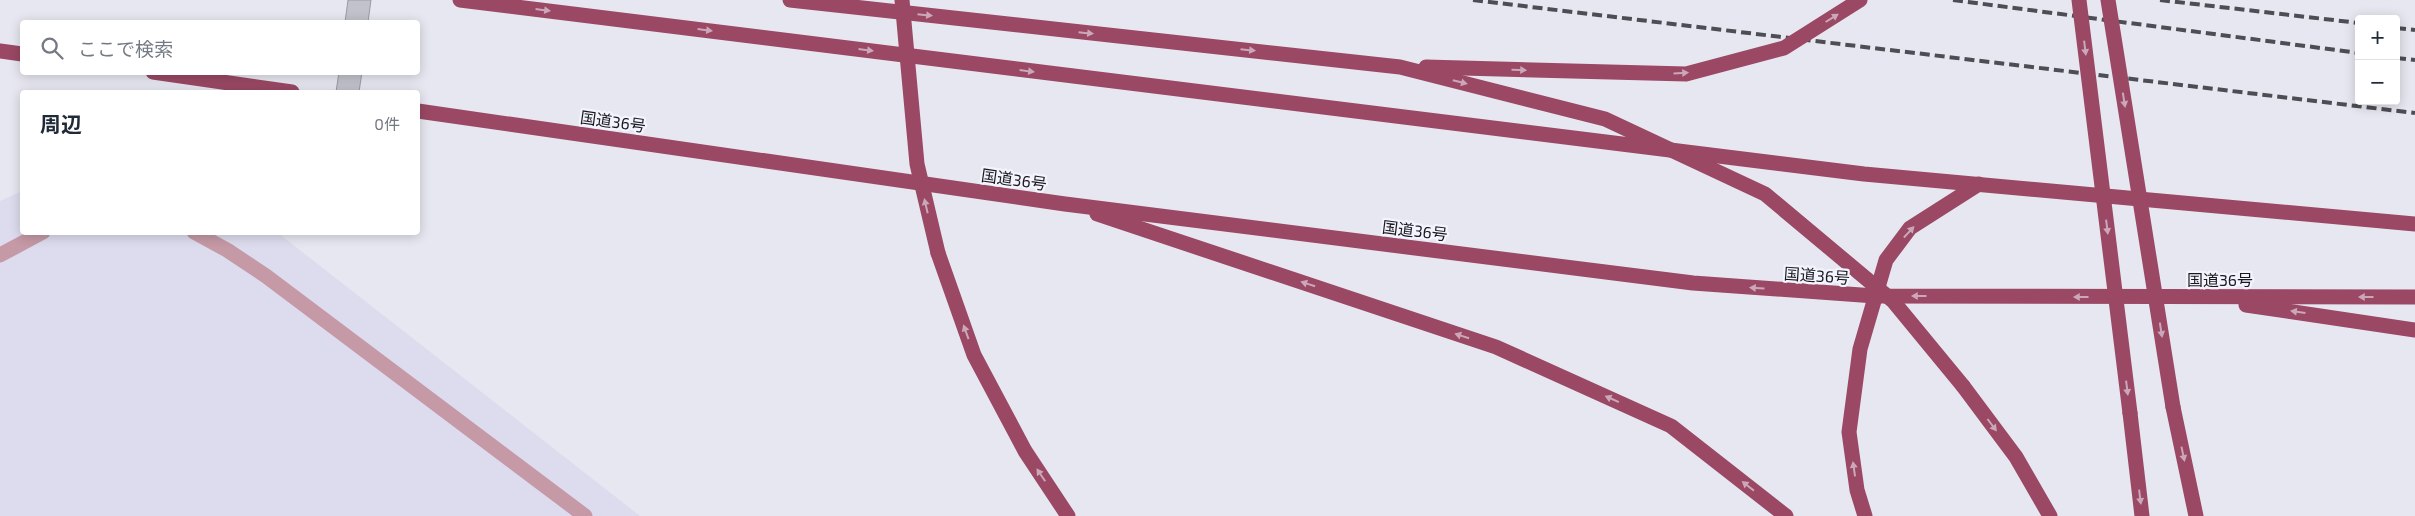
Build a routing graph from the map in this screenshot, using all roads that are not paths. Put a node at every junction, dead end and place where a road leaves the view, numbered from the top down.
1 (460, 0) edge
2 (790, 0) edge
3 (902, 0) edge
4 (1860, 0) edge
5 (2079, 0) edge
6 (2108, 0) edge
7 (0, 51) edge
8 (20, 54) edge
9 (1400, 67) junction
10 (174, 75) edge
11 (278, 90) edge
12 (420, 110) edge
13 (1979, 184) junction
14 (1065, 204) junction
15 (2415, 224) edge
16 (37, 235) edge
17 (200, 235) edge
18 (0, 255) edge
19 (1875, 296) junction
20 (2195, 297) junction
21 (2415, 297) edge
22 (2415, 330) edge
23 (585, 516) edge
24 (1068, 516) edge
25 (1786, 516) edge
26 (1865, 516) edge
27 (2050, 516) edge
28 (2142, 516) edge
29 (2196, 516) edge

1 -> 13 highway
2 -> 9 highway, bridge
24 -> 3 highway, bridge
9 -> 4 highway, bridge
5 -> 28 highway, bridge
6 -> 29 highway, bridge
7 - 8 highway
9 -> 27 highway, bridge
10 - 11 highway
12 - 14 highway, 国道36号
13 - 15 highway
19 -> 13 highway
19 -> 14 highway, 国道36号
25 -> 14 highway
16 - 18 street
17 - 23 street
20 -> 19 highway, 国道36号
26 -> 19 highway
21 -> 20 highway, 国道36号
22 -> 20 highway

